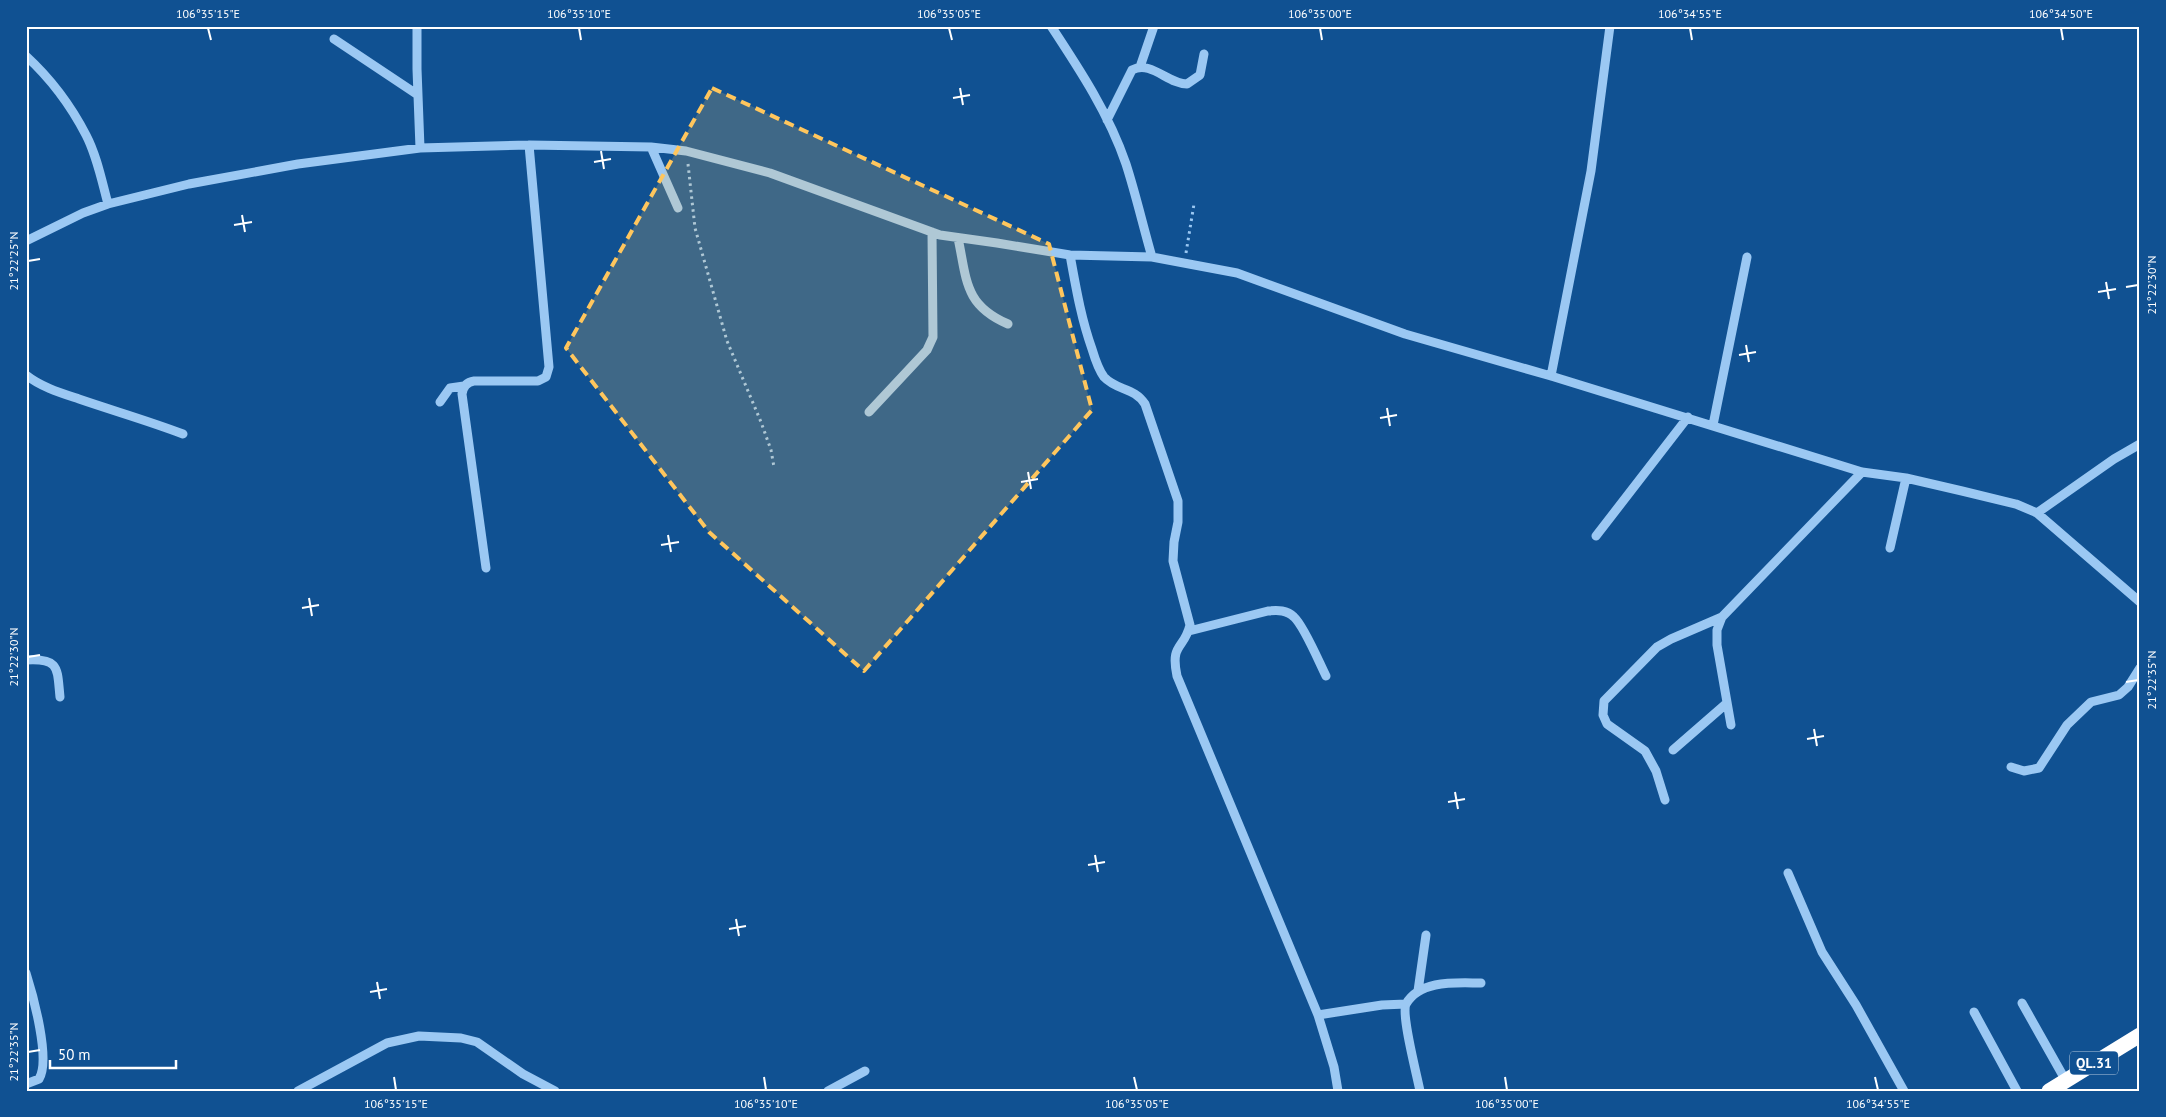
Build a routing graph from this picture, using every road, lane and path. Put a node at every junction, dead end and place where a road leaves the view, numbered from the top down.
1 (418, 26) edge
2 (1051, 26) edge
3 (1154, 26) edge
4 (1610, 26) edge
5 (334, 39) dead end
6 (1204, 54) dead end
7 (26, 56) edge
8 (1140, 67) junction
9 (418, 95) junction
10 (1107, 120) junction
11 (528, 145) junction
12 (651, 146) junction
13 (420, 148) junction
14 (686, 151) junction
15 (108, 204) junction
16 (1194, 204) dead end
17 (678, 208) dead end
18 (932, 232) junction
19 (958, 238) junction
20 (26, 241) edge
21 (1070, 256) junction
22 (1152, 257) junction
23 (1747, 257) dead end
24 (1184, 263) junction
25 (1008, 324) dead end
26 (26, 375) edge
27 (1551, 376) junction
28 (464, 386) junction
29 (440, 402) dead end
30 (869, 412) dead end
31 (1688, 417) junction
32 (1712, 425) junction
33 (183, 434) dead end
34 (2140, 444) edge
35 (774, 467) dead end
36 (1862, 472) junction
37 (1906, 478) junction
38 (2038, 514) junction
39 (1596, 536) dead end
40 (1890, 548) dead end
41 (486, 568) dead end
42 (2140, 602) edge
43 (1722, 617) junction
44 (1189, 631) junction
45 (26, 660) edge
46 (2140, 668) edge
47 (1326, 676) dead end
48 (60, 697) dead end
49 (1727, 703) junction
50 (1731, 725) dead end
51 (1672, 750) dead end
52 (2011, 767) dead end
53 (1666, 800) dead end
54 (1788, 873) dead end
55 (1426, 935) dead end
56 (26, 973) edge
57 (1481, 983) dead end
58 (1418, 991) junction
59 (2022, 1003) dead end
60 (1406, 1004) junction
61 (1974, 1012) dead end
62 (1318, 1015) junction
63 (2140, 1035) edge
64 (865, 1071) dead end
65 (2066, 1081) junction
66 (26, 1084) edge
67 (298, 1091) edge
68 (555, 1091) edge
69 (828, 1091) edge
70 (1338, 1091) edge
71 (1420, 1091) edge
72 (1904, 1091) edge
73 (2017, 1091) edge
74 (2049, 1091) edge

1 - 9 street
2 - 10 street
3 - 8 street
4 - 27 street
5 - 9 street
6 - 8 street
7 - 15 street
8 - 10 street
9 - 13 street
10 - 22 street
11 - 12 street
11 - 13 street
11 - 28 street
12 - 14 street
12 - 17 street
13 - 15 street
14 - 18 street
14 - 35 path
15 - 20 street
16 - 24 path
18 - 19 street
18 - 30 street
19 - 21 street
19 - 25 street
21 - 22 street
21 - 44 street
22 - 24 street
23 - 32 street
24 - 27 street
26 - 33 street
27 - 31 street
28 - 29 street
28 - 41 street
31 - 32 street
31 - 39 street
32 - 36 street
34 - 38 street
36 - 37 street
36 - 43 street
37 - 38 street
37 - 40 street
38 - 42 street
43 - 49 street
43 - 53 street
44 - 47 street
44 - 62 street
45 - 48 street
46 - 52 street
49 - 50 street
49 - 51 street
54 - 72 street
55 - 58 street
56 - 66 street
57 - 58 street
58 - 60 street
59 - 65 street
60 - 62 street
60 - 71 street
61 - 73 street
62 - 70 street
63 - 65 highway, QL.31
64 - 69 street
65 - 74 highway, QL.31
67 - 68 street

